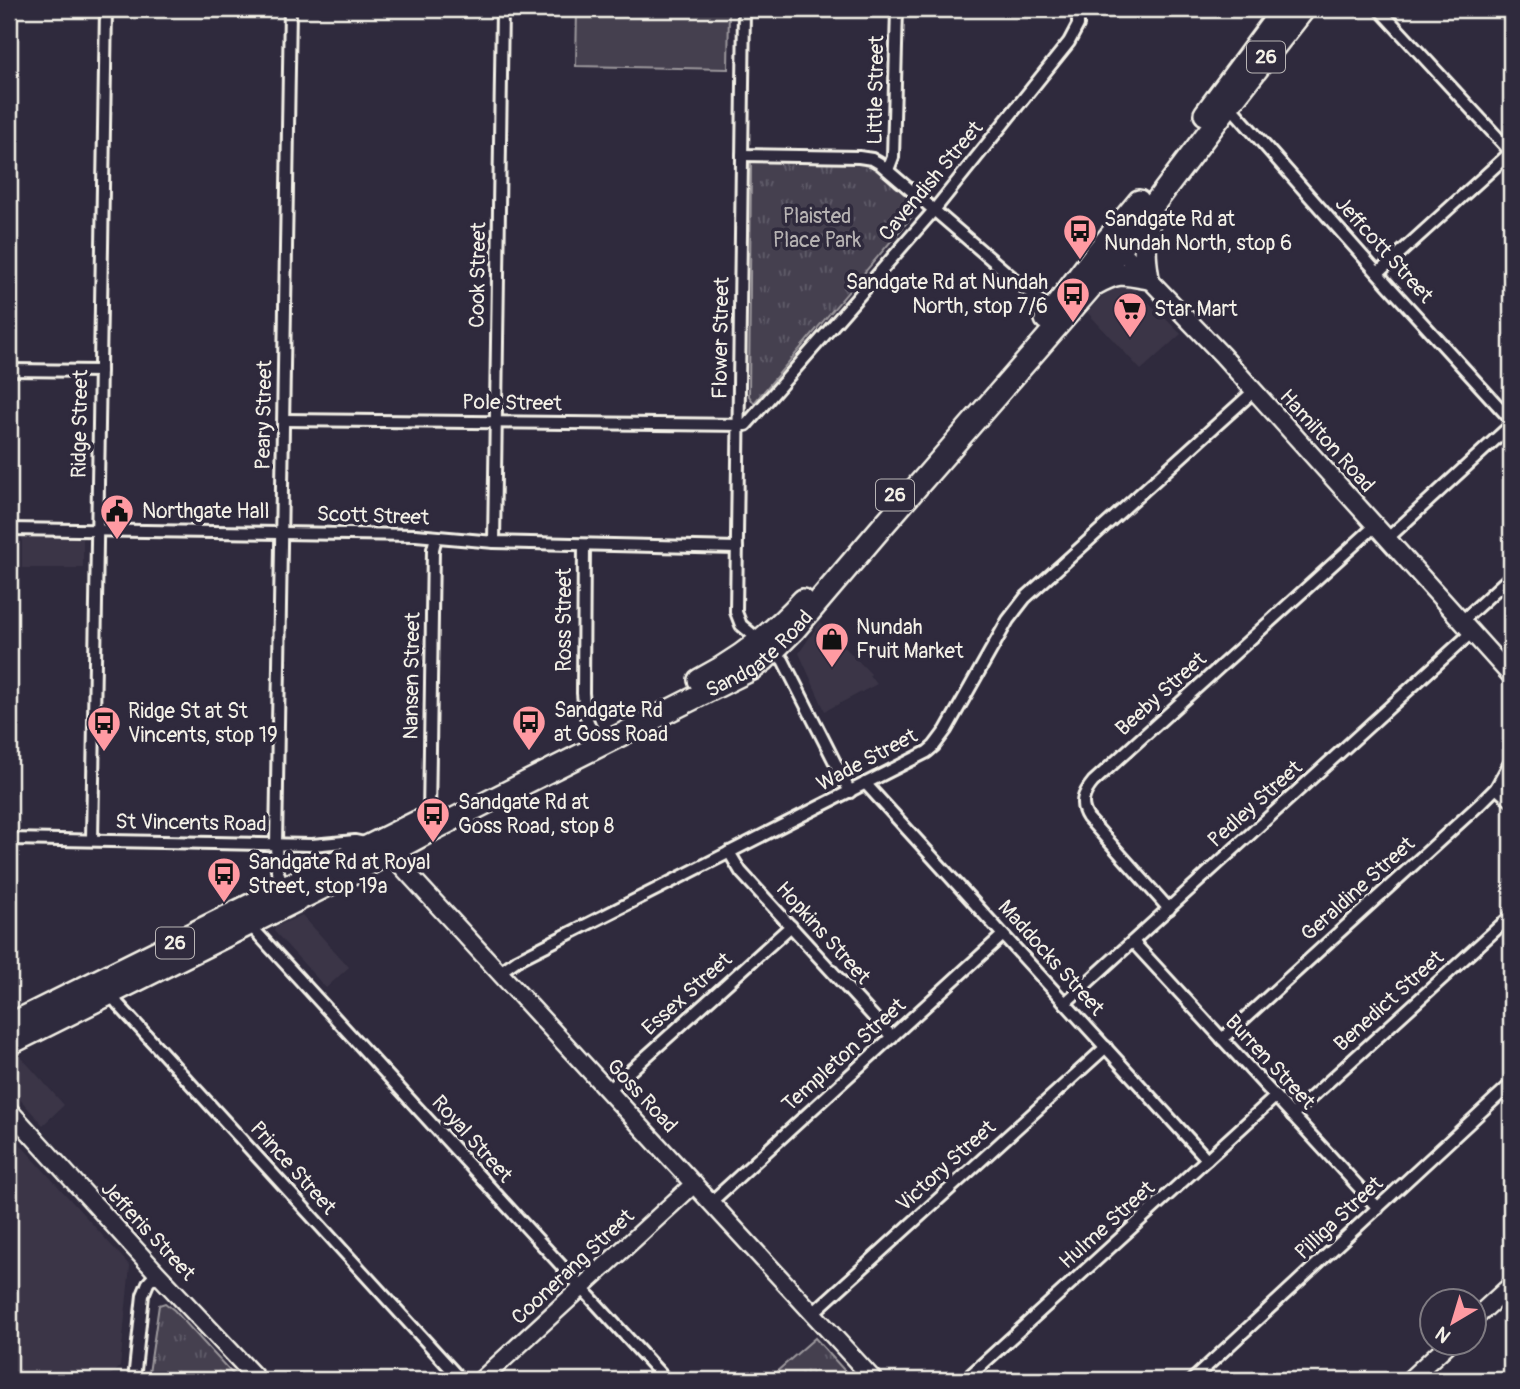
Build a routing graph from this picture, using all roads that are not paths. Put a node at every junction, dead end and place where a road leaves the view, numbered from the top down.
1 (106, 9) edge
2 (290, 9) edge
3 (502, 9) edge
4 (744, 9) edge
5 (897, 9) edge
6 (1079, 9) edge
7 (1283, 9) edge
8 (1304, 9) edge
9 (1379, 9) edge
10 (1229, 106) junction
11 (1511, 152) edge
12 (742, 155) junction
13 (888, 170) junction
14 (1152, 208) junction
15 (935, 209) junction
16 (1115, 244) junction
17 (1378, 273) junction
18 (1148, 278) junction
19 (1093, 285) junction
20 (1041, 302) dead end
21 (9, 370) edge
22 (100, 371) junction
23 (1254, 391) junction
24 (284, 420) junction
25 (496, 422) junction
26 (1511, 422) edge
27 (739, 425) junction
28 (1375, 526) junction
29 (9, 529) edge
30 (98, 530) junction
31 (281, 533) junction
32 (436, 537) junction
33 (1387, 539) junction
34 (494, 542) junction
35 (584, 545) junction
36 (737, 548) junction
37 (1511, 576) edge
38 (1467, 627) junction
39 (767, 646) junction
40 (1511, 676) edge
41 (593, 735) junction
42 (1511, 761) edge
43 (865, 783) junction
44 (1496, 788) junction
45 (850, 792) junction
46 (1511, 801) edge
47 (429, 816) junction
48 (9, 839) edge
49 (92, 840) junction
50 (276, 844) junction
51 (380, 846) junction
52 (729, 852) junction
53 (289, 895) junction
54 (1169, 909) junction
55 (1511, 916) edge
56 (249, 924) junction
57 (791, 926) junction
58 (1003, 935) junction
59 (1133, 942) junction
60 (500, 972) junction
61 (106, 986) junction
62 (1065, 1003) junction
63 (9, 1025) edge
64 (892, 1038) junction
65 (1222, 1039) junction
66 (9, 1044) edge
67 (1106, 1047) junction
68 (1511, 1084) edge
69 (609, 1090) junction
70 (1275, 1097) junction
71 (9, 1110) edge
72 (1292, 1115) junction
73 (1207, 1159) junction
74 (694, 1184) junction
75 (710, 1202) junction
76 (1378, 1208) junction
77 (157, 1273) junction
78 (1511, 1285) edge
79 (582, 1288) junction
80 (1488, 1307) edge
81 (813, 1314) junction
82 (1432, 1358) edge
83 (134, 1380) edge
84 (258, 1380) edge
85 (461, 1380) edge
86 (481, 1380) edge
87 (666, 1380) edge
88 (874, 1380) edge
89 (965, 1380) edge
90 (1192, 1380) edge
91 (1409, 1380) edge

1 - 22 street, Ridge Street
2 - 24 street, Peary Street
3 - 25 street, Cook Street
4 - 12 street, Flower Street
5 - 13 street, Little Street
6 - 15 street, Cavendish Street
7 - 16 highway, Sandgate Road / 26
8 - 10 highway, Sandgate Road / 26
9 - 11 street
10 - 14 highway, Sandgate Road / 26
10 - 17 street, Jeffcott Street
11 - 17 street
12 - 13 street
12 - 27 street, Flower Street
13 - 15 street
14 - 16 highway, Sandgate Road / 26
14 - 18 highway
15 - 20 street
15 - 27 street, Cavendish Street
16 - 18 street, Hamilton Road
16 - 19 highway, Sandgate Road / 26
16 - 39 highway, Sandgate Road / 26
17 - 26 street, Jeffcott Street
18 - 19 highway
18 - 23 street, Hamilton Road
19 - 39 highway, Sandgate Road / 26
21 - 22 street
22 - 30 street, Ridge Street
23 - 28 street, Hamilton Road
23 - 43 street, Wade Street
24 - 25 street, Pole Street
24 - 31 street, Peary Street
25 - 27 street, Pole Street
25 - 34 street, Cook Street
26 - 33 street
27 - 36 street, Flower Street
28 - 33 street, Hamilton Road
28 - 54 street, Beeby Street
29 - 30 street, Scott Street
30 - 31 street, Scott Street
30 - 49 street, Ridge Street
31 - 32 street, Scott Street
31 - 50 street, Peary Street
32 - 34 street, Scott Street
32 - 47 street, Nansen Street
33 - 38 street, Hamilton Road
34 - 35 street, Scott Street
35 - 36 street, Scott Street
35 - 41 street, Ross Street
36 - 39 street, Flower Street
37 - 38 street, Pedley Street
38 - 40 street, Hamilton Road
38 - 54 street, Pedley Street
39 - 41 highway, Sandgate Road / 26
39 - 45 street
39 - 51 highway, Sandgate Road / 26
41 - 47 highway, Sandgate Road / 26
42 - 44 street, Geraldine Street
43 - 45 street, Wade Street
43 - 58 street, Maddocks Street
44 - 46 street
44 - 65 street, Geraldine Street
45 - 52 street, Wade Street
47 - 51 highway, Sandgate Road / 26
48 - 49 street, St Vincents Road
49 - 50 street, St Vincents Road
50 - 51 street, St Vincents Road
50 - 53 street, Peary Street
51 - 53 highway, Sandgate Road / 26
51 - 60 street, Goss Road
52 - 57 street, Hopkins Street
52 - 60 street, Wade Street
53 - 56 highway, Sandgate Road / 26
53 - 61 highway, Sandgate Road / 26
54 - 59 street, Pedley Street
55 - 72 street, Benedict Street
56 - 61 highway, Sandgate Road / 26
56 - 79 street, Royal Street
57 - 64 street, Hopkins Street
57 - 69 street, Essex Street
58 - 62 street, Maddocks Street
58 - 64 street, Templeton Street
59 - 62 street, Pedley Street
59 - 65 street, Burren Street
60 - 69 street, Goss Road
61 - 63 highway, Sandgate Road / 26
61 - 66 highway, Sandgate Road / 26
61 - 85 street, Prince Street
62 - 67 street, Maddocks Street
64 - 75 street, Templeton Street
65 - 70 street, Burren Street
67 - 73 street, Maddocks Street
67 - 81 street, Victory Street
68 - 76 street, Pilliga Street
69 - 74 street, Goss Road
70 - 72 street, Burren Street
70 - 73 street, Hulme Street
71 - 77 street, Jefferis Street
72 - 76 street, Burren Street
73 - 89 street, Hulme Street
74 - 75 street, Goss Road
74 - 79 street, Coonerang Street
75 - 81 street, Goss Road
76 - 90 street, Pilliga Street
77 - 83 street
77 - 84 street, Jefferis Street
78 - 80 street
79 - 86 street, Coonerang Street
79 - 87 street, Royal Street
81 - 88 street, Goss Road
82 - 91 street

